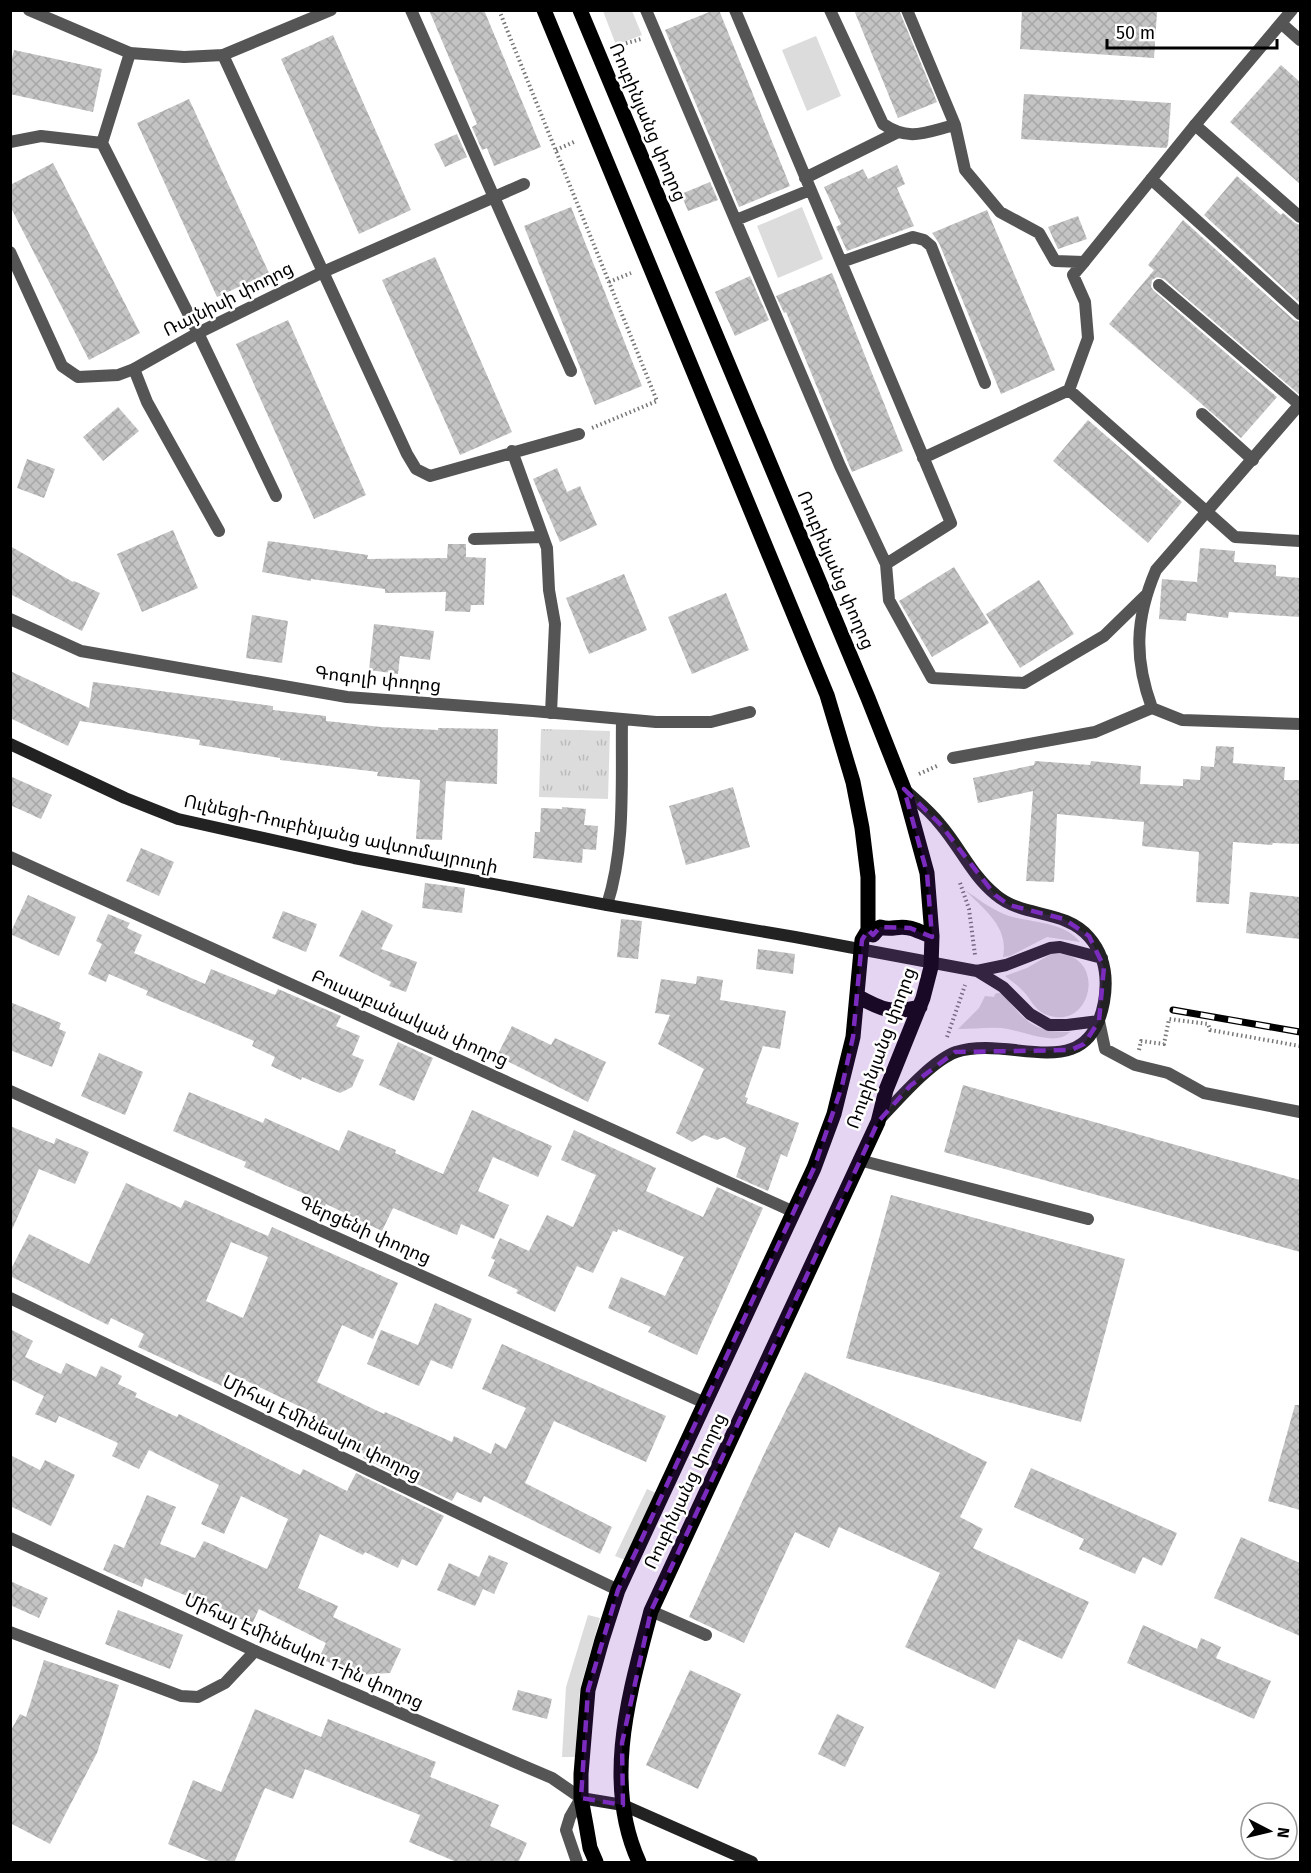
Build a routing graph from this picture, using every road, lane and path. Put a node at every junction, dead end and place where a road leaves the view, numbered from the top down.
1 (331, 10) edge
2 (411, 10) edge
3 (499, 10) edge
4 (544, 10) edge
5 (580, 10) edge
6 (646, 10) edge
7 (735, 10) edge
8 (831, 10) edge
9 (907, 10) edge
10 (1292, 10) edge
11 (30, 11) edge
12 (1282, 24) junction
13 (640, 39) dead end
14 (1300, 40) edge
15 (610, 48) dead end
16 (130, 53) junction
17 (223, 55) junction
18 (955, 125) junction
19 (1195, 125) junction
20 (896, 133) junction
21 (576, 141) dead end
22 (10, 142) edge
23 (102, 143) junction
24 (556, 150) junction
25 (1151, 179) junction
26 (524, 184) dead end
27 (808, 184) junction
28 (493, 197) junction
29 (1300, 217) edge
30 (736, 220) junction
31 (10, 252) edge
32 (841, 262) junction
33 (1084, 262) junction
34 (323, 272) junction
35 (631, 273) dead end
36 (609, 282) junction
37 (1159, 285) dead end
38 (1300, 314) edge
39 (198, 333) junction
40 (134, 369) junction
41 (571, 371) dead end
42 (985, 383) dead end
43 (1069, 390) junction
44 (1300, 405) edge
45 (1202, 414) dead end
46 (579, 434) joint
47 (512, 451) junction
48 (923, 458) junction
49 (1253, 460) junction
50 (276, 496) dead end
51 (1207, 512) junction
52 (219, 531) dead end
53 (543, 537) junction
54 (474, 539) dead end
55 (1300, 541) edge
56 (886, 564) junction
57 (1145, 596) junction
58 (10, 619) edge
59 (1152, 708) junction
60 (750, 712) dead end
61 (551, 713) junction
62 (622, 719) junction
63 (1300, 724) edge
64 (10, 744) edge
65 (953, 758) dead end
66 (904, 789) junction
67 (10, 857) edge
68 (607, 905) junction
69 (868, 930) junction
70 (932, 936) junction
71 (1102, 958) junction
72 (976, 971) junction
73 (857, 996) junction
74 (920, 1006) junction
75 (1099, 1021) junction
76 (1153, 1043) dead end
77 (1300, 1046) edge
78 (10, 1091) edge
79 (1300, 1112) edge
80 (878, 1122) junction
81 (859, 1160) junction
82 (794, 1212) junction
83 (1088, 1219) dead end
84 (10, 1298) edge
85 (705, 1403) junction
86 (10, 1538) edge
87 (618, 1590) junction
88 (651, 1611) junction
89 (10, 1632) edge
90 (706, 1635) dead end
91 (255, 1651) junction
92 (581, 1798) junction
93 (623, 1805) junction
94 (577, 1863) edge
95 (596, 1863) edge
96 (639, 1863) edge
97 (752, 1863) edge

1 - 17 street
2 - 28 street
3 - 24 path
4 - 69 main road, Ռուբինյանց փողոց
5 - 66 main road, Ռուբինյանց փողոց
6 - 30 street
7 - 27 street
8 - 20 street
9 - 18 street
10 - 12 street
11 - 16 street
12 - 14 street
12 - 19 street
13 - 15 path
16 - 17 street
16 - 23 street
17 - 34 street
18 - 20 street
18 - 33 street
19 - 25 street
19 - 29 street
20 - 27 street
21 - 24 path
22 - 23 street
23 - 39 street
24 - 36 path
25 - 33 street
25 - 38 street
26 - 28 street, Ռայնիսի փողոց
27 - 30 street
27 - 32 street
28 - 34 street, Ռայնիսի փողոց
28 - 41 street
30 - 56 street
31 - 40 street, Ռայնիսի փողոց
32 - 42 street
32 - 48 street
33 - 43 street
34 - 39 street, Ռայնիսի փողոց
34 - 47 street
35 - 36 path
36 - 46 path
37 - 44 street
39 - 40 street, Ռայնիսի փողոց
39 - 50 street
40 - 52 street
43 - 48 street
43 - 51 street
44 - 49 street
45 - 49 street
46 - 47 street
47 - 53 street
48 - 56 street
49 - 51 street
51 - 55 street
51 - 57 street
53 - 54 street
53 - 61 street
56 - 57 street
57 - 59 street
58 - 61 street, Գոգոլի փողոց
59 - 63 street
59 - 65 street
60 - 62 street, Գոգոլի փողոց
61 - 62 street, Գոգոլի փողոց
62 - 68 street
64 - 68 street, Ուլնեցի-Ռուբինյանց ավտոմայրուղի
66 - 70 main road, Ռուբինյանց փողոց
66 - 71 street
67 - 82 street, Բուսաբանական փողոց
68 - 72 street, Ուլնեցի-Ռուբինյանց ավտոմայրուղի
69 - 70 main road
69 - 73 main road, Ռուբինյանց փողոց
70 - 74 main road, Ռուբինյանց փողոց
71 - 72 street
71 - 75 street
72 - 75 street
73 - 74 main road
73 - 82 main road, Ռուբինյանց փողոց
74 - 80 main road, Ռուբինյանց փողոց
75 - 79 street
75 - 80 street
76 - 77 path
78 - 85 street, Գերցենի փողոց
80 - 81 main road, Ռուբինյանց փողոց
81 - 83 street
81 - 88 main road, Ռուբինյանց փողոց
82 - 85 main road, Ռուբինյանց փողոց
84 - 87 street, Միհայ Էմինեսկու փողոց
85 - 87 main road, Ռուբինյանց փողոց
86 - 91 street, Միհայ Էմինեսկու 1-ին փողոց
87 - 92 main road, Ռուբինյանց փողոց
88 - 90 street
88 - 93 main road, Ռուբինյանց փողոց
89 - 91 street
91 - 92 street, Միհայ Էմինեսկու 1-ին փողոց
92 - 93 street
92 - 94 street
92 - 95 main road, Ռուբինյանց փողոց
93 - 96 main road, Ռուբինյանց փողոց
93 - 97 street

